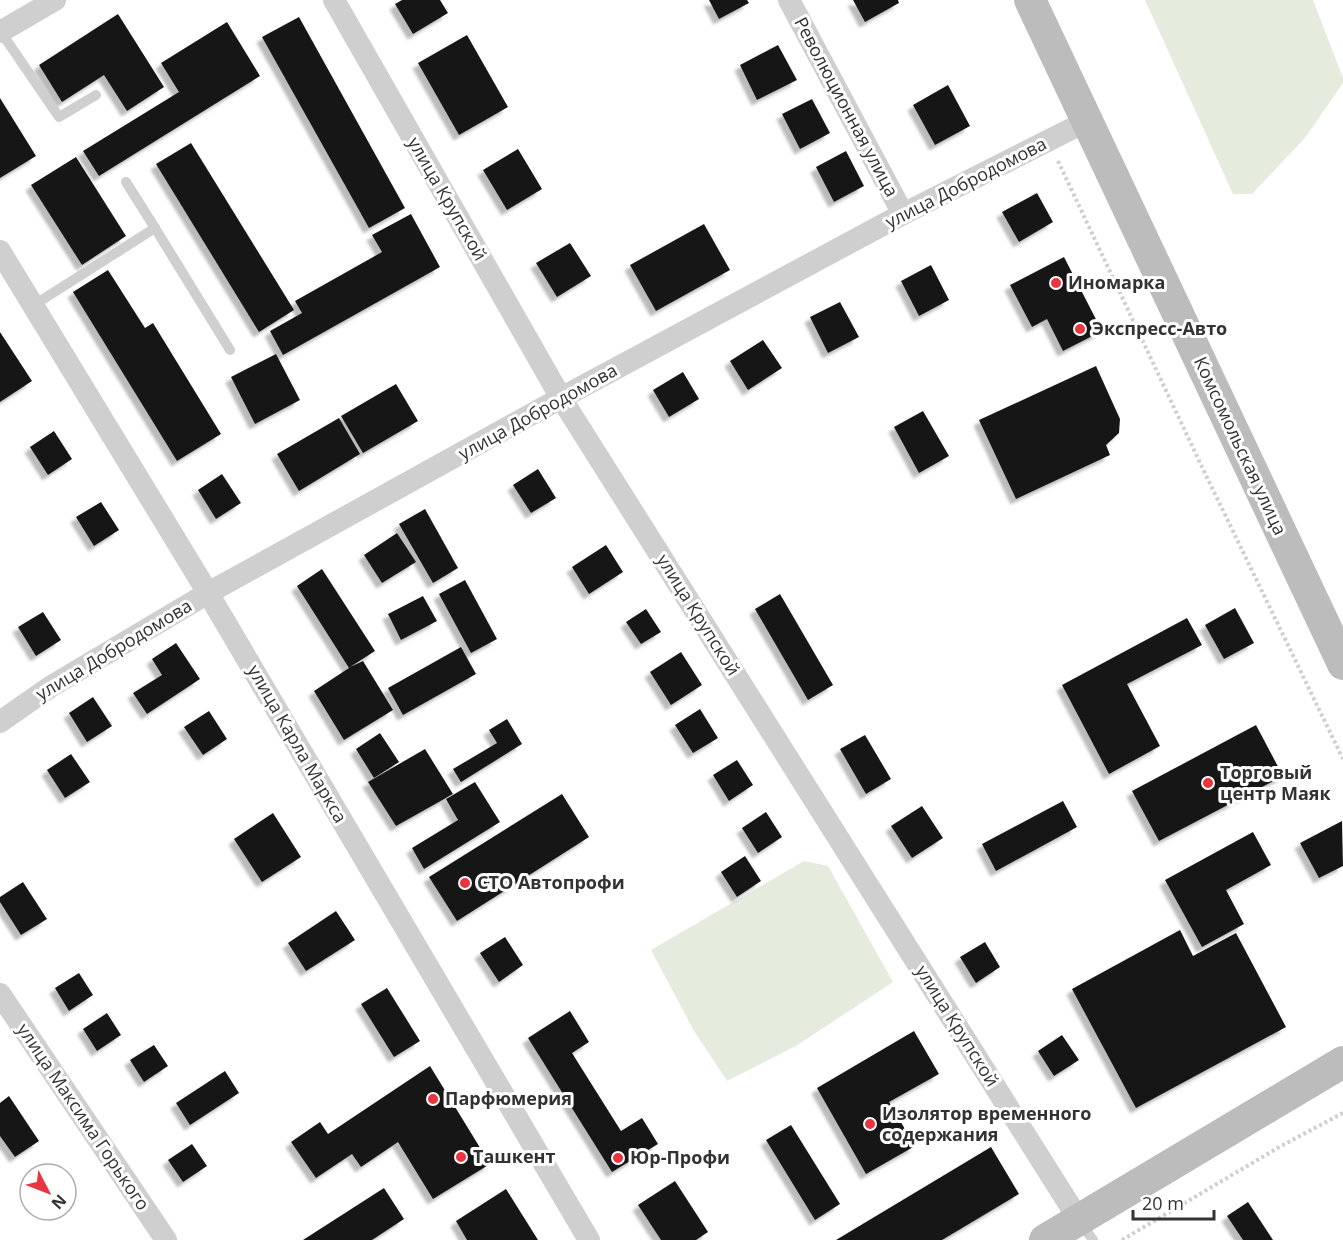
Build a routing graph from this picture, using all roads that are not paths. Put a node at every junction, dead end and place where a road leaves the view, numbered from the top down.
1 (55, 0) edge
2 (334, 0) edge
3 (789, 0) edge
4 (1030, 0) edge
5 (0, 32) edge
6 (96, 95) dead end
7 (1087, 121) junction
8 (126, 182) dead end
9 (903, 214) junction
10 (155, 228) junction
11 (0, 251) edge
12 (34, 305) junction
13 (230, 350) dead end
14 (561, 398) junction
15 (208, 593) junction
16 (1343, 664) edge
17 (0, 722) edge
18 (0, 994) edge
19 (1343, 1062) edge
20 (1086, 1230) edge
21 (166, 1240) edge
22 (589, 1240) edge
23 (1045, 1240) edge

1 - 5 street
2 - 14 street, улица Крупской
3 - 9 street, Революционная улица
4 - 7 main road, Комсомольская улица
5 - 6 lane
7 - 9 street, улица Добродомова
7 - 16 main road, Комсомольская улица
8 - 10 lane
9 - 14 street, улица Добродомова
10 - 12 lane
10 - 13 lane
11 - 12 street, улица Карла Маркса
12 - 15 street, улица Карла Маркса
14 - 15 street, улица Добродомова
14 - 20 street, улица Крупской
15 - 17 street, улица Добродомова
15 - 22 street, улица Карла Маркса
18 - 21 street, улица Максима Горького
19 - 20 main road
20 - 23 main road

